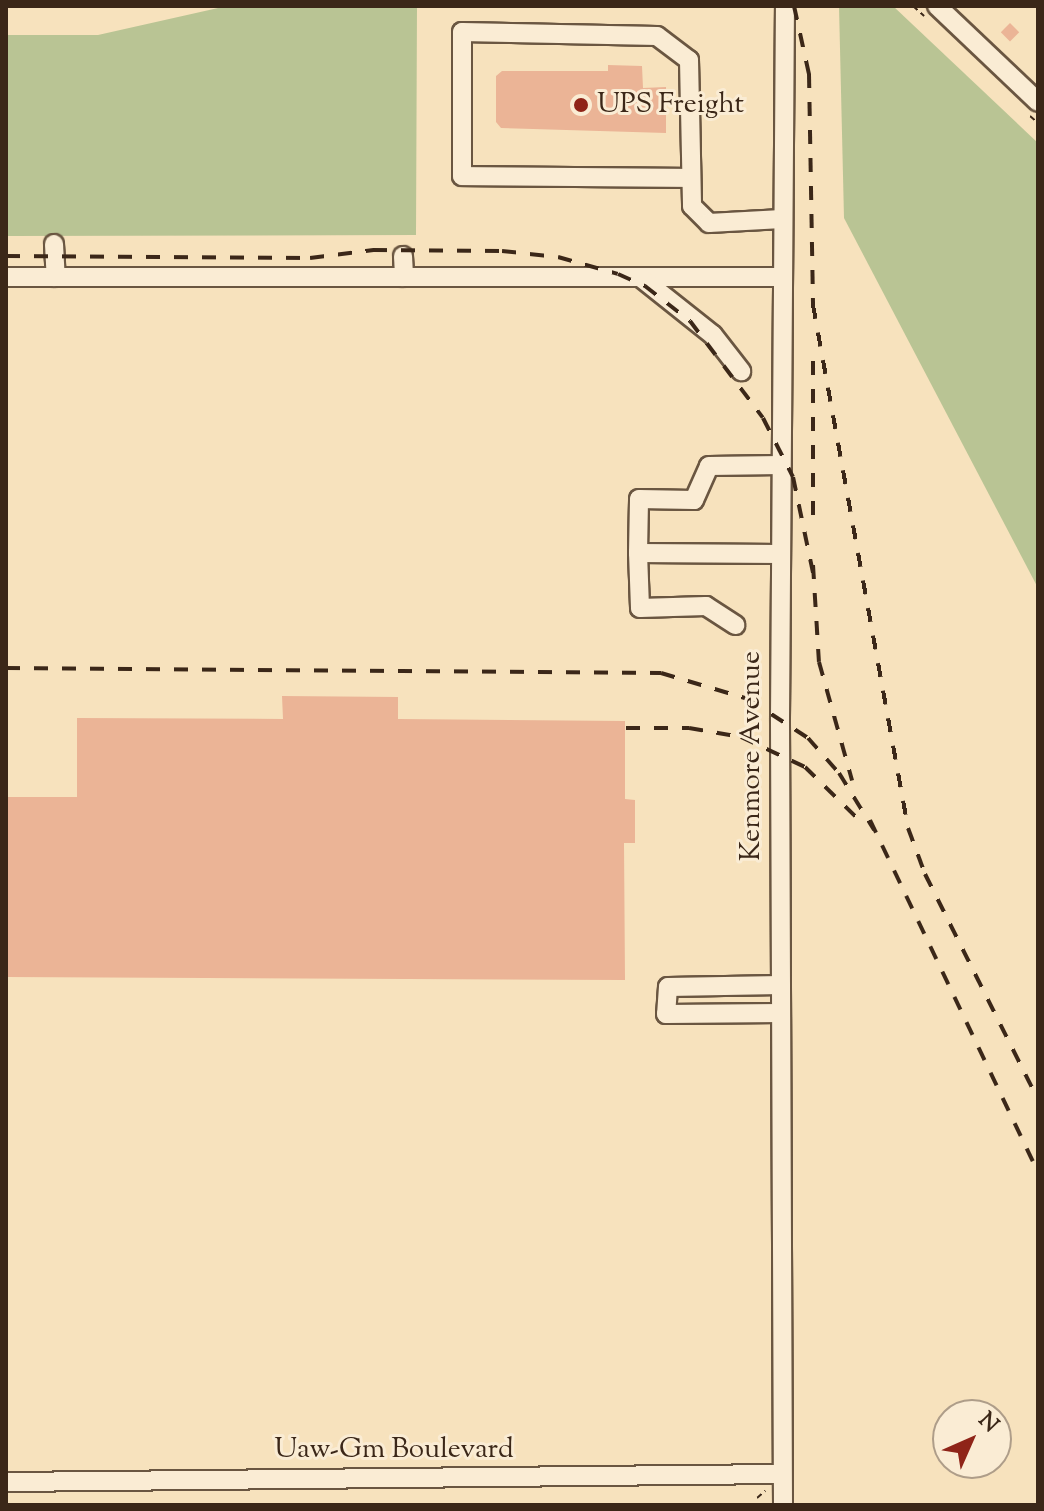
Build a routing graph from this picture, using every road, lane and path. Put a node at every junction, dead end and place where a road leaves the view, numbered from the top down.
1 (785, 6) edge
2 (937, 6) edge
3 (1038, 102) edge
4 (688, 178) junction
5 (782, 219) junction
6 (54, 244) dead end
7 (403, 256) dead end
8 (6, 277) edge
9 (56, 277) junction
10 (404, 277) junction
11 (640, 277) junction
12 (782, 277) junction
13 (741, 371) dead end
14 (781, 465) junction
15 (638, 553) junction
16 (780, 554) junction
17 (735, 625) dead end
18 (781, 985) junction
19 (781, 1013) junction
20 (782, 1474) junction
21 (6, 1482) edge
22 (783, 1505) edge

1 - 5 street, Kenmore Avenue
2 - 3 street
4 - 4 street
4 - 5 street
5 - 12 street, Kenmore Avenue
6 - 9 street
7 - 10 street
8 - 9 street
9 - 10 street
10 - 11 street
11 - 12 street
11 - 13 street
12 - 14 street, Kenmore Avenue
14 - 15 street
14 - 16 street, Kenmore Avenue
15 - 16 street
15 - 17 street
16 - 18 street, Kenmore Avenue
18 - 19 street, Kenmore Avenue
18 - 19 street
19 - 20 street, Kenmore Avenue
20 - 21 street, Uaw-Gm Boulevard
20 - 22 street, Kenmore Avenue

